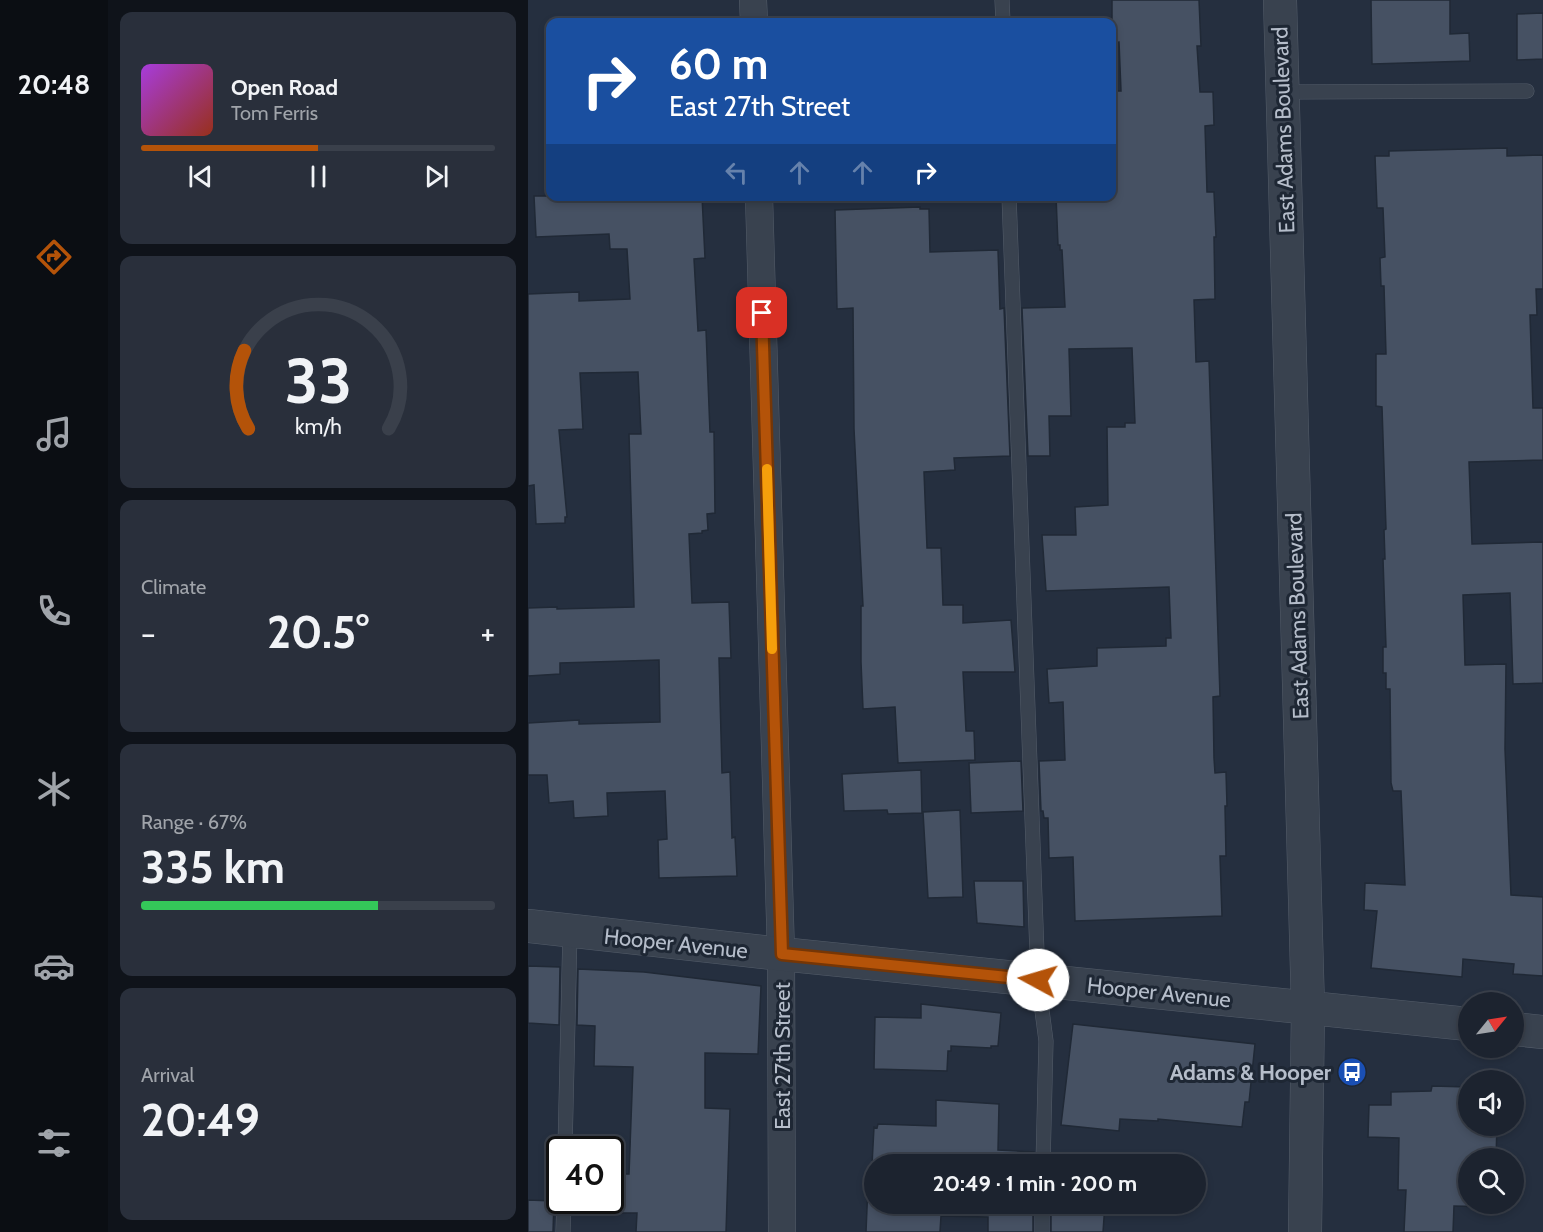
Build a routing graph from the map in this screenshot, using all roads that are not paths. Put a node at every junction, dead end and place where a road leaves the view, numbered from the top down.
1 (753, 0) edge
2 (1002, 0) edge
3 (1280, 0) edge
4 (754, 18) edge
5 (1003, 18) edge
6 (1527, 91) dead end
7 (1282, 92) junction
8 (759, 201) edge
9 (1009, 201) edge
10 (528, 926) edge
11 (570, 931) junction
12 (782, 954) junction
13 (1038, 980) junction
14 (1308, 1008) junction
15 (1458, 1023) edge
16 (1524, 1030) edge
17 (1543, 1032) edge
18 (565, 1136) edge
19 (1043, 1154) edge
20 (564, 1214) edge
21 (1042, 1214) edge
22 (563, 1232) edge
23 (782, 1232) edge
24 (1042, 1232) edge
25 (1305, 1232) edge

1 - 4 street
2 - 5 lane
3 - 7 street, East Adams Boulevard
6 - 7 lane
7 - 14 street, East Adams Boulevard
8 - 12 street, East 27th Street
9 - 13 lane
10 - 11 street, Hooper Avenue
11 - 12 street, Hooper Avenue
11 - 18 lane
12 - 13 street, Hooper Avenue
12 - 23 street, East 27th Street
13 - 14 street, Hooper Avenue
13 - 19 lane
14 - 15 street, Hooper Avenue
14 - 25 street, East Adams Boulevard
16 - 17 street
20 - 22 lane
21 - 24 lane

